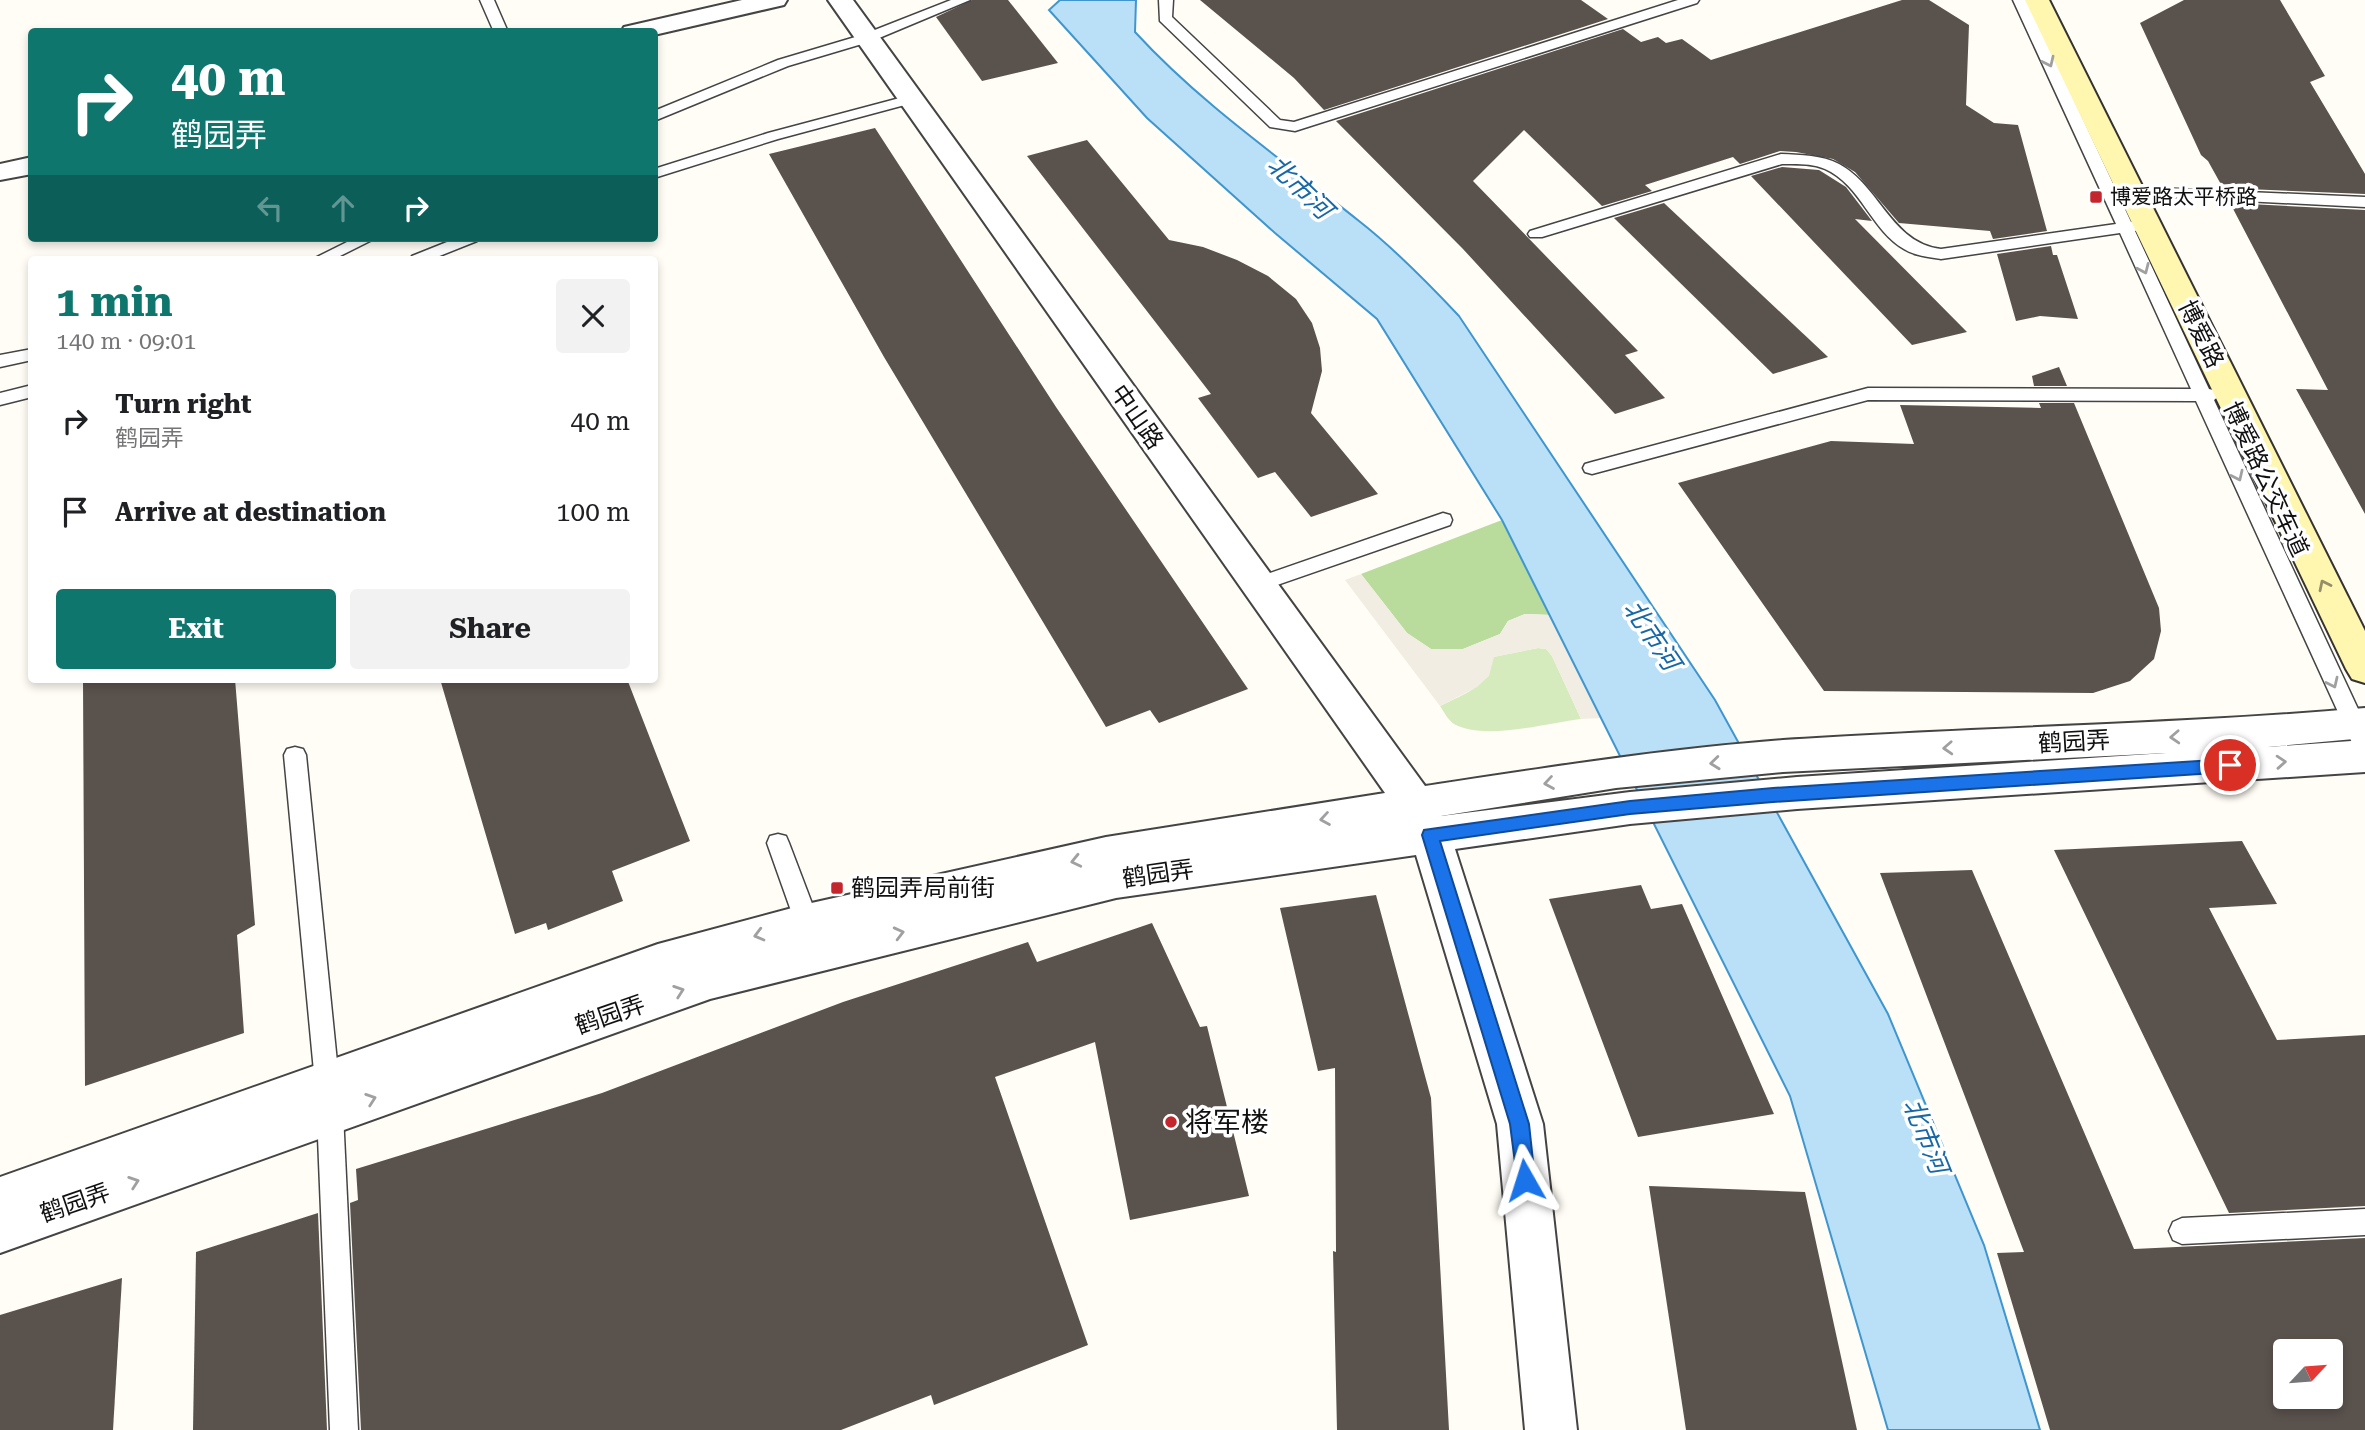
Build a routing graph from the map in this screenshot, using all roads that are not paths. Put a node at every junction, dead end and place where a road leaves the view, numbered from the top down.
1 (487, 0) edge
2 (775, 0) edge
3 (840, 0) edge
4 (963, 0) edge
5 (1166, 0) edge
6 (1692, 0) edge
7 (2020, 0) edge
8 (2037, 0) edge
9 (499, 28) edge
10 (652, 28) edge
11 (867, 38) junction
12 (911, 99) junction
13 (658, 115) edge
14 (28, 166) edge
15 (0, 172) edge
16 (658, 173) edge
17 (2131, 192) junction
18 (2365, 202) edge
19 (2136, 226) junction
20 (1536, 234) dead end
21 (359, 242) edge
22 (461, 242) edge
23 (328, 256) edge
24 (426, 256) edge
25 (28, 355) edge
26 (0, 361) edge
27 (28, 392) edge
28 (2216, 395) junction
29 (0, 399) edge
30 (1592, 468) dead end
31 (1443, 520) dead end
32 (1257, 585) junction
33 (2365, 669) edge
34 (2362, 738) edge
35 (295, 755) dead end
36 (1623, 790) junction
37 (1423, 819) junction
38 (778, 843) dead end
39 (807, 922) junction
40 (329, 1098) junction
41 (0, 1200) edge
42 (2365, 1222) edge
43 (0, 1229) edge
44 (2182, 1231) dead end
45 (344, 1430) edge
46 (1551, 1430) edge

1 - 9 lane
2 - 10 street
3 - 11 street, 中山路
4 - 11 lane
5 - 6 lane
7 -> 19 lane
8 - 17 main road, 博爱路
11 - 12 street, 中山路
11 - 13 lane
12 - 16 lane
12 - 32 street, 中山路
14 - 15 street
17 - 18 lane
17 - 19 main road, 博爱路
19 - 20 lane
19 - 28 main road, 博爱路
21 - 23 lane
22 - 24 lane
25 - 26 lane
27 - 29 lane
28 - 30 lane
33 -> 28 main road, 博爱路
28 -> 34 lane, 博爱路公交车道
31 - 32 lane
32 - 37 street, 中山路
36 -> 34 street, 鹤园弄
34 -> 36 street, 鹤园弄
35 - 40 lane
36 - 37 street, 鹤园弄
37 -> 39 street, 鹤园弄
40 -> 37 street, 鹤园弄
37 - 46 street, 中山路
38 - 39 lane
39 -> 40 street, 鹤园弄
40 - 41 street, 鹤园弄
43 -> 40 street, 鹤园弄
40 - 45 lane
42 - 44 lane

